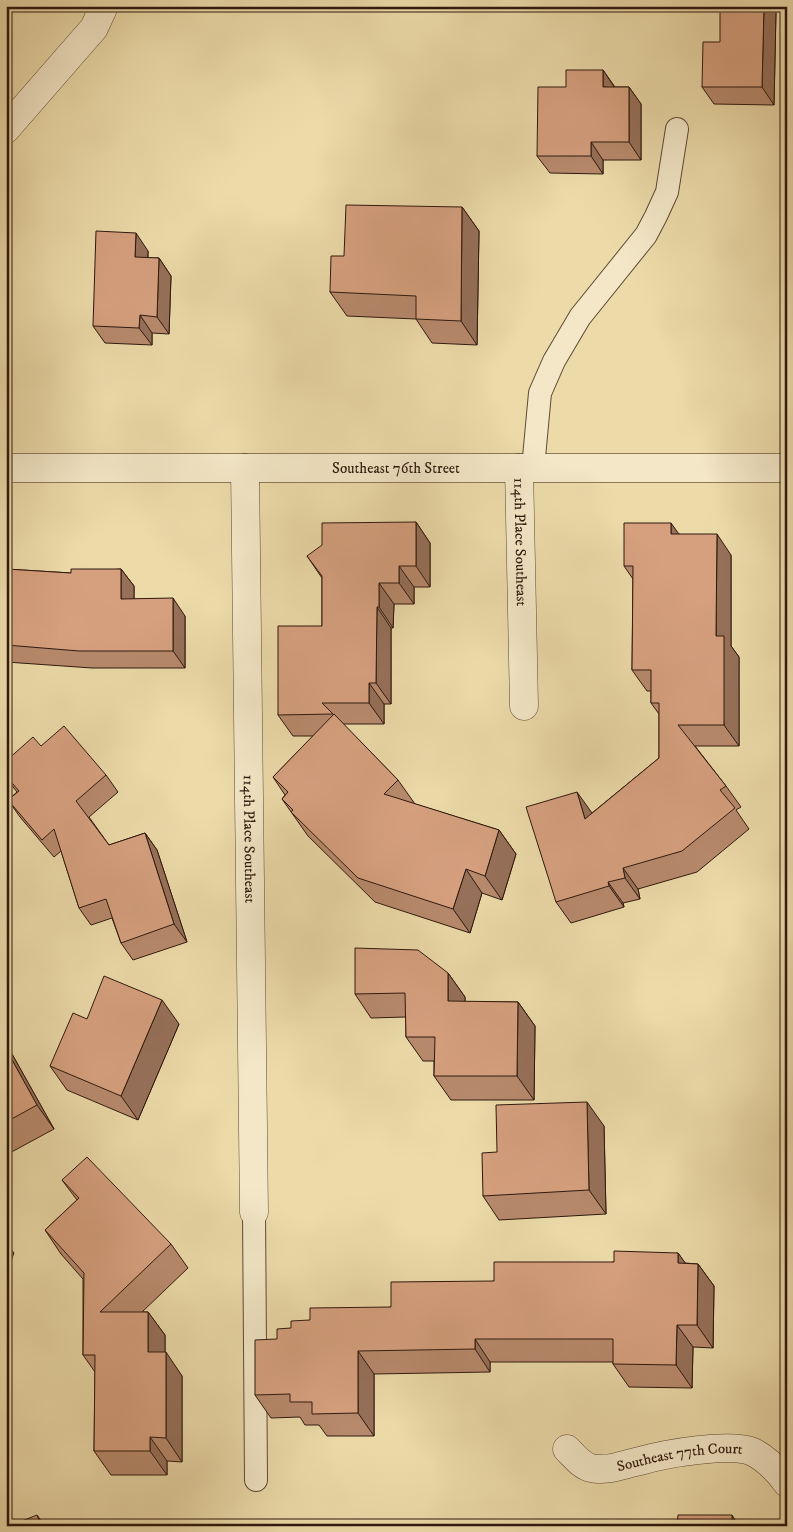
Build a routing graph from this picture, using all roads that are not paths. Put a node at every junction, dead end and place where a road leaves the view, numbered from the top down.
1 (104, 6) edge
2 (6, 128) edge
3 (677, 129) dead end
4 (6, 468) edge
5 (245, 468) junction
6 (526, 468) junction
7 (787, 468) edge
8 (524, 706) dead end
9 (254, 1212) joint
10 (567, 1450) dead end
11 (256, 1480) dead end
12 (787, 1483) edge

1 - 2 street
3 - 6 lane
4 - 5 street, Southeast 76th Street
5 - 6 street, Southeast 76th Street
5 - 9 street, 114th Place Southeast
6 - 7 street, Southeast 76th Street
6 - 8 street, 114th Place Southeast
9 - 11 lane
10 - 12 street, Southeast 77th Court

